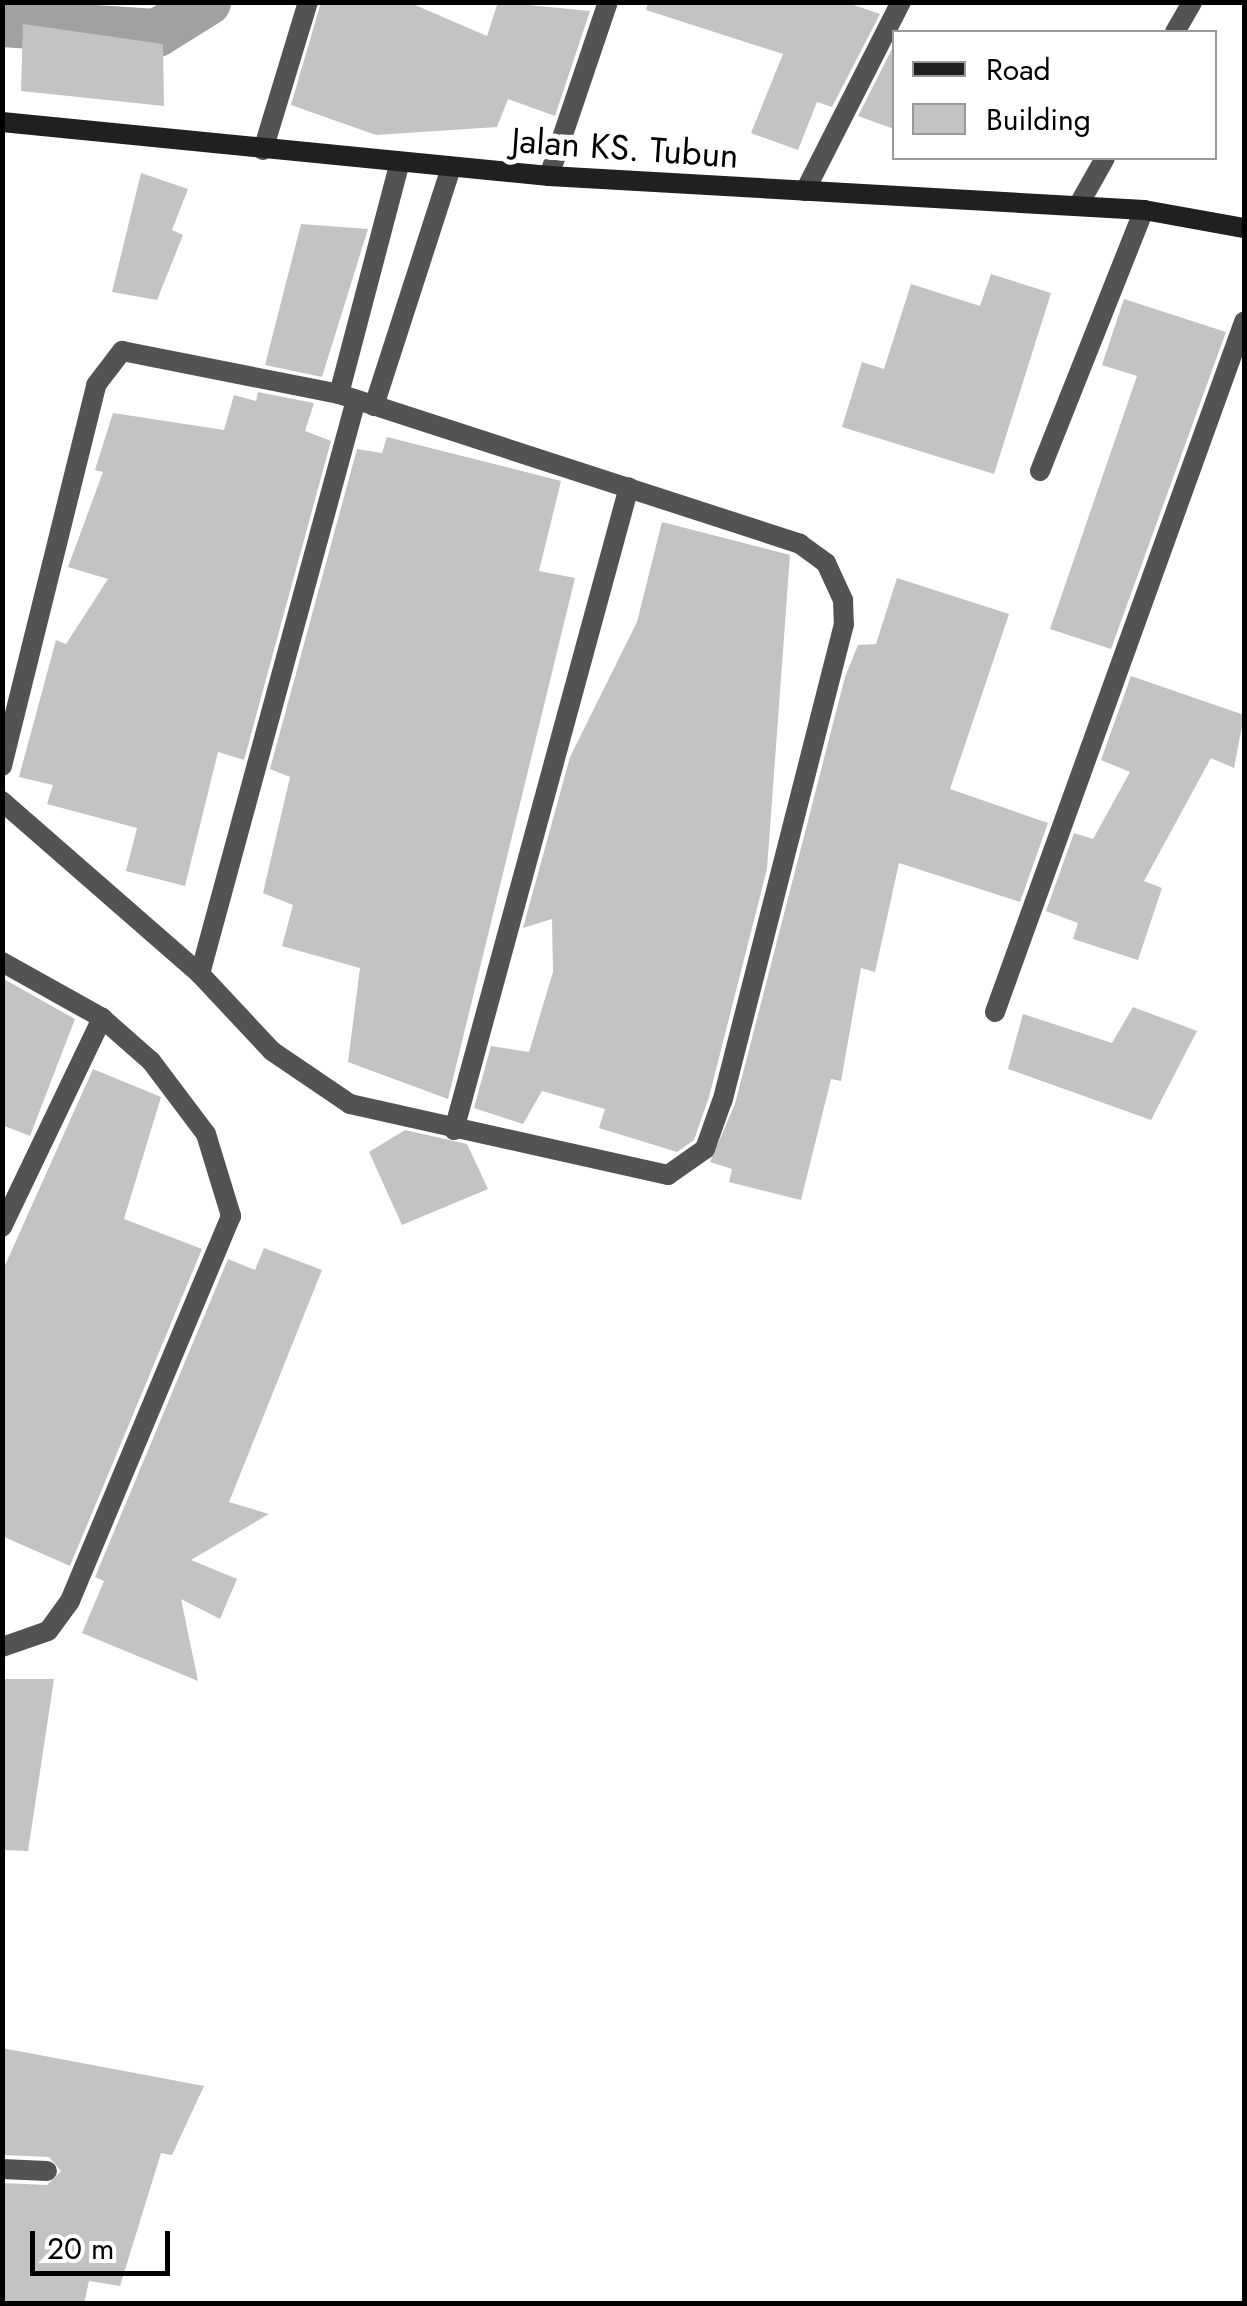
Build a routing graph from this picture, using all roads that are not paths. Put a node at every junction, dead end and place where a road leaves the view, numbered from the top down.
1 (308, 2) edge
2 (608, 2) edge
3 (900, 2) edge
4 (1192, 2) edge
5 (1176, 30) edge
6 (2, 122) edge
7 (263, 150) junction
8 (1104, 160) edge
9 (400, 162) junction
10 (451, 168) junction
11 (549, 176) junction
12 (806, 191) junction
13 (1078, 206) junction
14 (1144, 210) junction
15 (1244, 228) edge
16 (1244, 322) edge
17 (356, 400) junction
18 (1040, 471) dead end
19 (629, 486) junction
20 (2, 766) edge
21 (2, 802) edge
22 (2, 962) edge
23 (200, 974) junction
24 (995, 1012) dead end
25 (102, 1018) junction
26 (454, 1130) junction
27 (2, 1227) edge
28 (2, 1647) edge
29 (2, 2169) edge
30 (47, 2170) dead end

1 - 7 street
2 - 11 street
3 - 12 street
4 - 5 street
6 - 7 street, Jalan KS. Tubun
7 - 9 street, Jalan KS. Tubun
8 - 13 street
9 - 10 street, Jalan KS. Tubun
9 - 17 street
10 - 11 street, Jalan KS. Tubun
10 - 17 street
11 - 12 street, Jalan KS. Tubun
12 - 13 street, Jalan KS. Tubun
13 - 14 street, Jalan KS. Tubun
14 - 15 street, Jalan KS. Tubun
14 - 18 street
16 - 24 street
17 - 19 street
17 - 20 street
17 - 23 street
19 - 26 street
19 - 26 street
21 - 23 street
22 - 25 street
23 - 26 street
25 - 27 street
25 - 28 street
29 - 30 street

